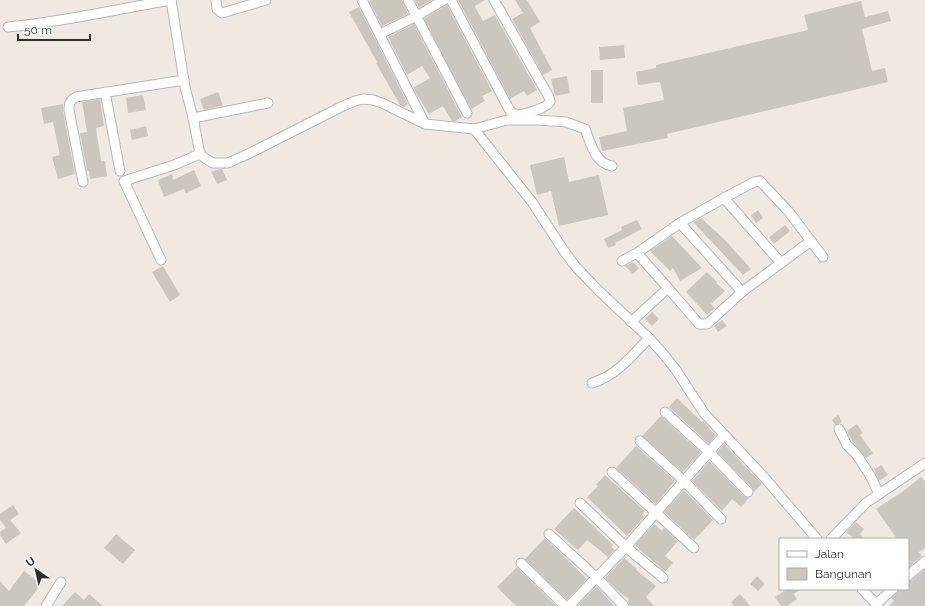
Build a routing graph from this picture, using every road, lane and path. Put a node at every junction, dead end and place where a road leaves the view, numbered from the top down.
1 (171, 0) edge
2 (216, 0) edge
3 (266, 0) edge
4 (362, 0) edge
5 (408, 0) edge
6 (444, 0) edge
7 (451, 0) edge
8 (494, 0) edge
9 (417, 16) junction
10 (8, 27) dead end
11 (380, 34) junction
12 (184, 80) junction
13 (105, 92) junction
14 (268, 103) dead end
15 (467, 113) dead end
16 (193, 118) junction
17 (425, 124) junction
18 (474, 129) junction
19 (200, 154) junction
20 (612, 166) dead end
21 (120, 170) dead end
22 (83, 182) dead end
23 (724, 198) junction
24 (680, 223) junction
25 (811, 241) junction
26 (637, 253) junction
27 (824, 258) dead end
28 (161, 260) dead end
29 (622, 261) dead end
30 (781, 263) junction
31 (668, 288) junction
32 (742, 292) junction
33 (631, 322) junction
34 (649, 338) junction
35 (592, 383) dead end
36 (665, 412) dead end
37 (839, 430) dead end
38 (724, 435) junction
39 (640, 441) dead end
40 (709, 452) junction
41 (925, 463) edge
42 (612, 472) dead end
43 (684, 481) junction
44 (748, 492) dead end
45 (879, 494) junction
46 (580, 503) dead end
47 (656, 513) junction
48 (721, 519) dead end
49 (549, 534) dead end
50 (816, 538) edge
51 (833, 538) edge
52 (626, 547) junction
53 (694, 548) dead end
54 (925, 561) edge
55 (521, 563) dead end
56 (909, 575) edge
57 (596, 577) junction
58 (663, 578) dead end
59 (61, 582) dead end
60 (863, 590) edge
61 (892, 590) edge
62 (877, 605) edge
63 (46, 606) edge
64 (565, 606) edge
65 (569, 606) edge
66 (624, 606) edge

1 - 10 street
1 - 12 street
2 - 3 street
4 - 11 street
5 - 9 street
6 - 9 street
7 - 8 street
9 - 11 street
9 - 15 street
11 - 17 street
12 - 13 street
12 - 16 street
13 - 21 street
13 - 22 street
14 - 16 street
16 - 19 street
17 - 18 street
17 - 19 street
18 - 20 street
18 - 33 street
19 - 28 street
23 - 24 street
23 - 25 street
23 - 30 street
24 - 26 street
24 - 32 street
25 - 27 street
25 - 30 street
26 - 29 street
26 - 31 street
30 - 32 street
31 - 32 street
31 - 33 street
33 - 34 street
34 - 35 street
34 - 38 street
36 - 40 street
37 - 45 street
38 - 40 street
38 - 50 street
39 - 43 street
40 - 43 street
40 - 44 street
41 - 45 street
42 - 47 street
43 - 47 street
43 - 48 street
45 - 51 street
46 - 52 street
47 - 52 street
47 - 53 street
49 - 57 street
52 - 57 street
52 - 58 street
54 - 56 street
55 - 64 street
57 - 65 street
57 - 66 street
59 - 63 street
60 - 62 street
61 - 62 street

